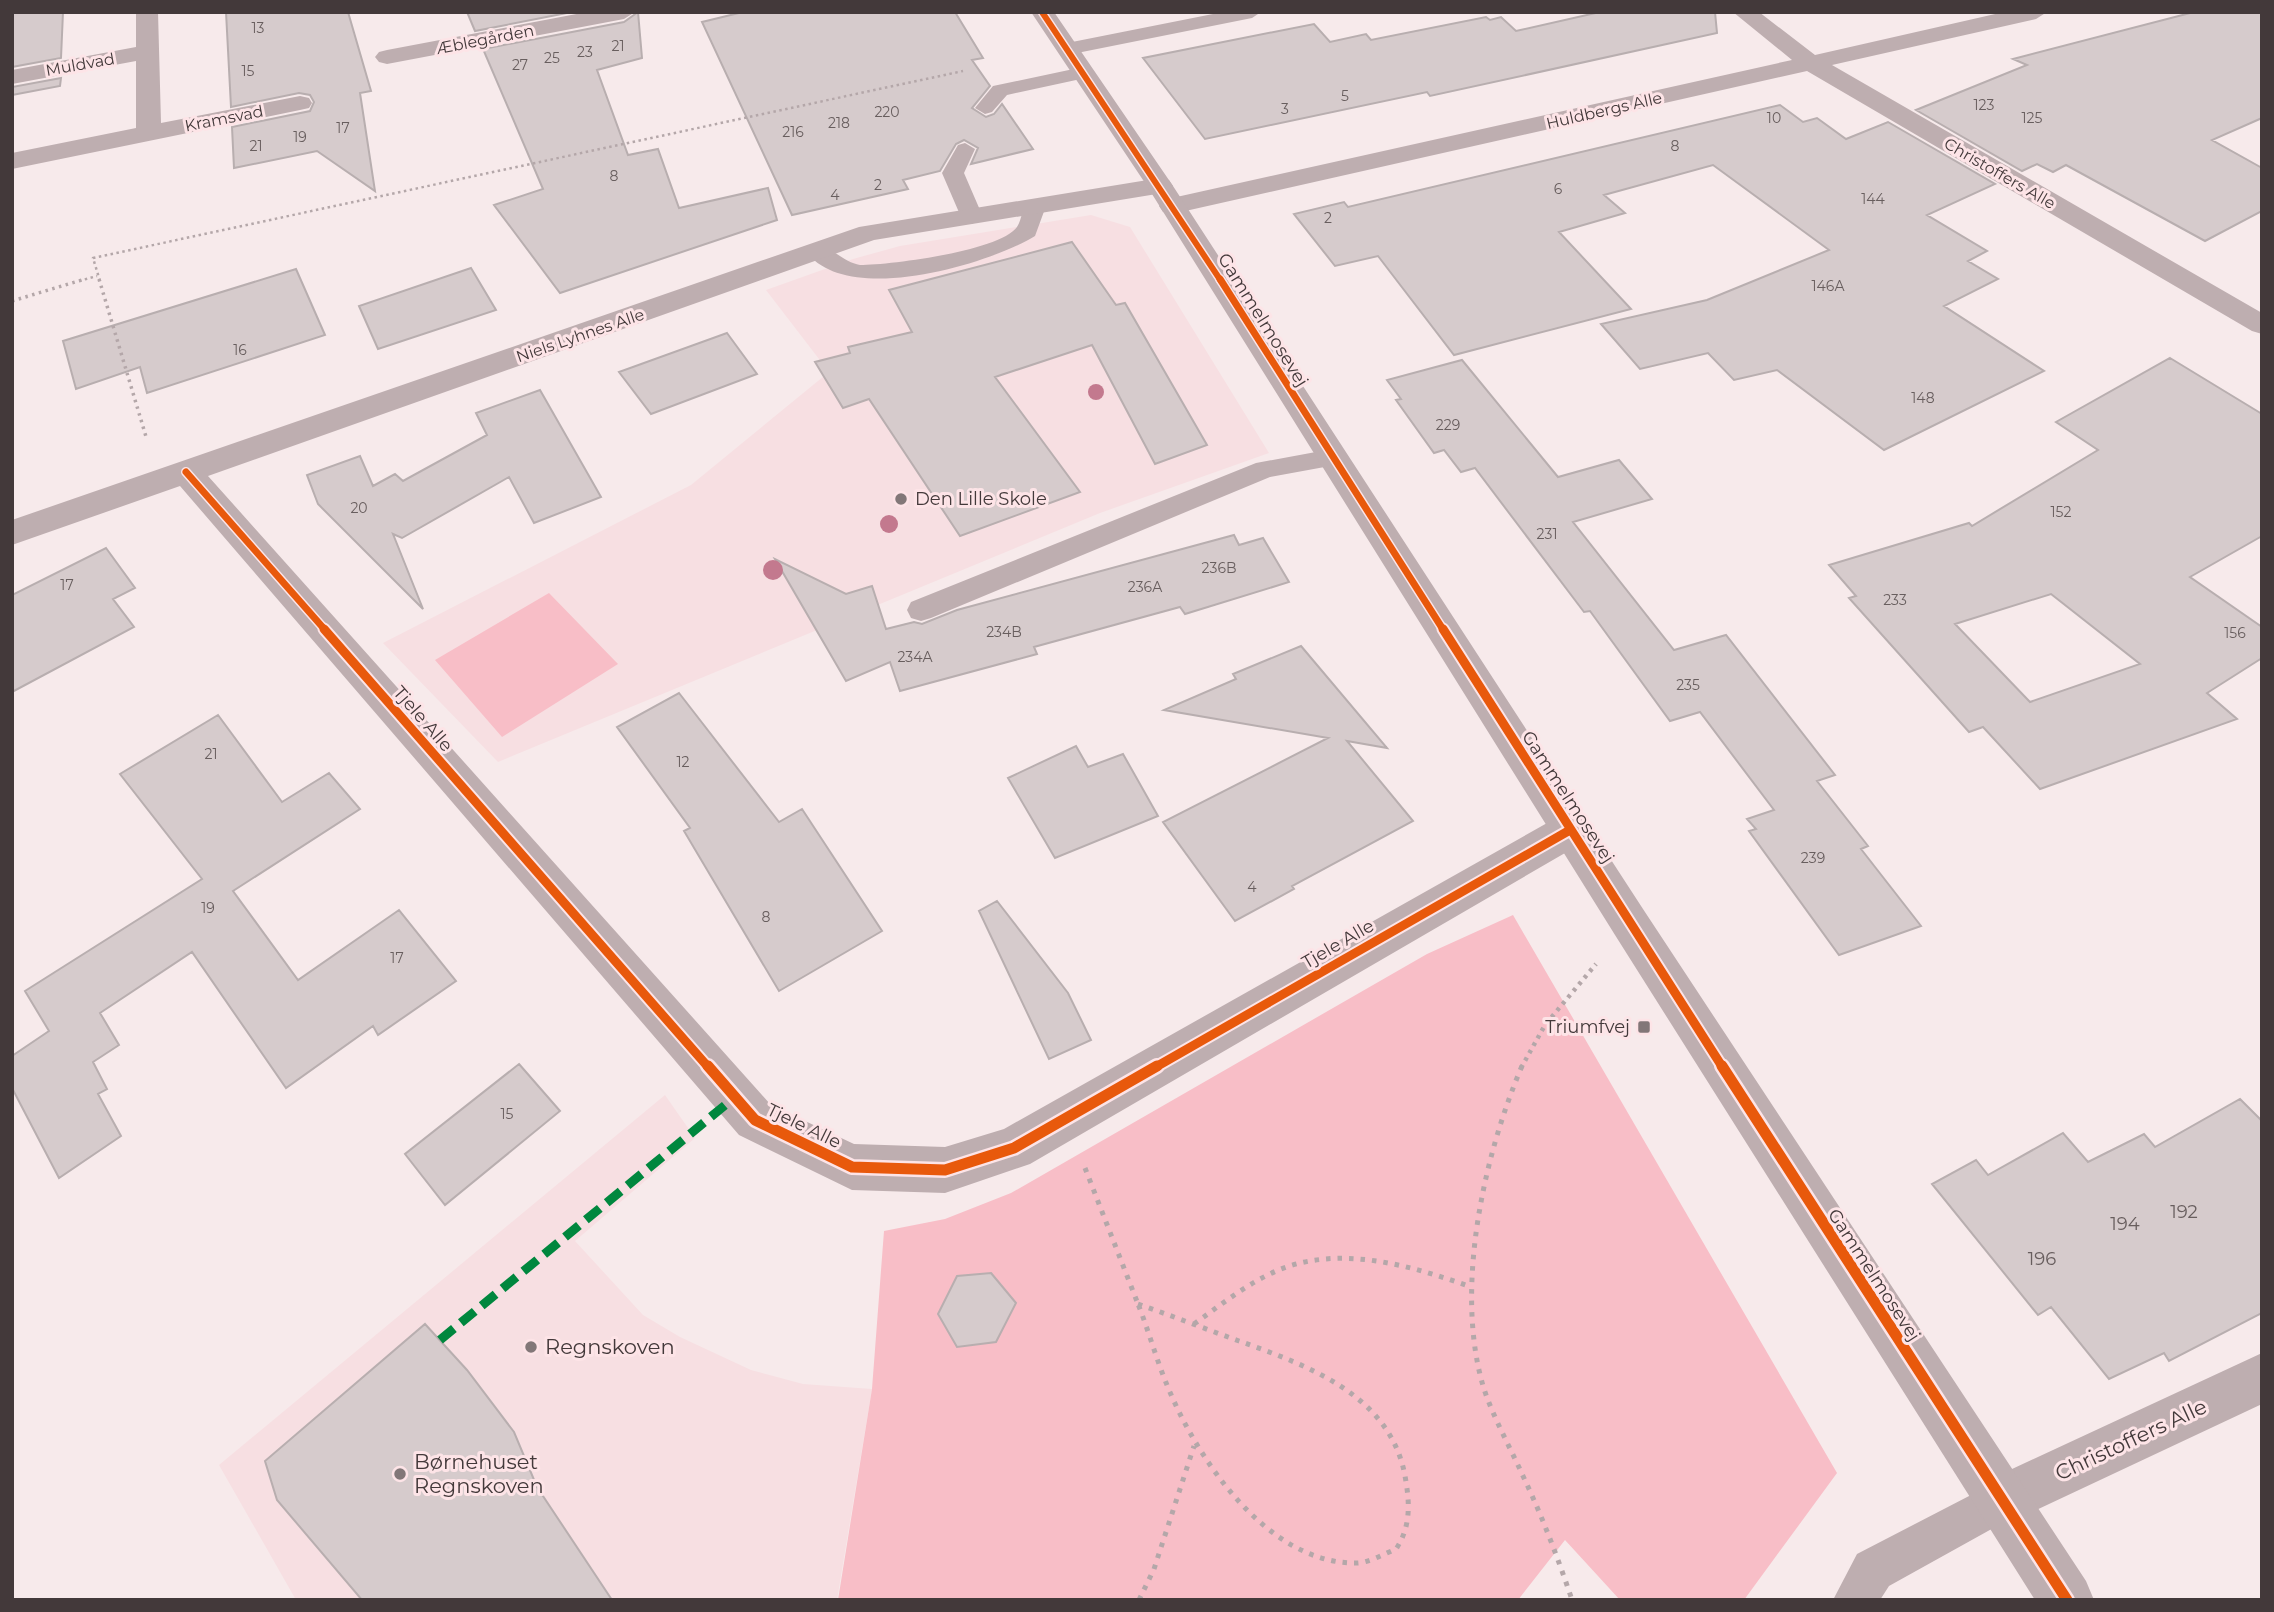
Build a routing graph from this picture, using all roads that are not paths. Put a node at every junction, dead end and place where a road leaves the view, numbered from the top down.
1 (147, 12) edge
2 (624, 12) edge
3 (1042, 12) edge
4 (1252, 12) edge
5 (1744, 12) edge
6 (2036, 12) edge
7 (148, 52) junction
8 (387, 57) dead end
9 (1075, 61) junction
10 (1811, 63) junction
11 (12, 77) edge
12 (300, 103) dead end
13 (985, 108) dead end
14 (149, 133) junction
15 (965, 149) dead end
16 (12, 161) edge
17 (1166, 196) junction
18 (1035, 206) junction
19 (972, 216) junction
20 (817, 251) junction
21 (2262, 325) edge
22 (1332, 458) junction
23 (173, 477) junction
24 (12, 533) edge
25 (921, 610) dead end
26 (1570, 830) junction
27 (2262, 1378) edge
28 (2000, 1501) junction
29 (1856, 1600) edge
30 (2067, 1600) edge

1 - 7 street
2 - 8 street, Æblegården
3 - 9 street, Gammelmosevej
4 - 9 lane
5 - 10 street, Christoffers Alle
6 - 10 street, Huldbergs Alle
7 - 11 street, Muldvad
7 - 14 street
9 - 13 lane
9 - 17 street, Gammelmosevej
10 - 17 street, Huldbergs Alle
10 - 21 street, Christoffers Alle
12 - 14 street, Kramsvad
14 - 16 street, Kramsvad
15 - 19 lane
17 - 18 street, Niels Lyhnes Alle
17 - 22 street, Gammelmosevej
18 - 19 street, Niels Lyhnes Alle
18 - 20 lane
19 - 20 street, Niels Lyhnes Alle
20 - 23 street, Niels Lyhnes Alle
22 - 25 lane
22 - 26 street, Gammelmosevej
23 - 24 street, Niels Lyhnes Alle
23 - 26 street, Tjele Alle
26 - 28 street, Gammelmosevej
27 - 28 street, Christoffers Alle
28 - 29 lane
28 - 30 street, Gammelmosevej

